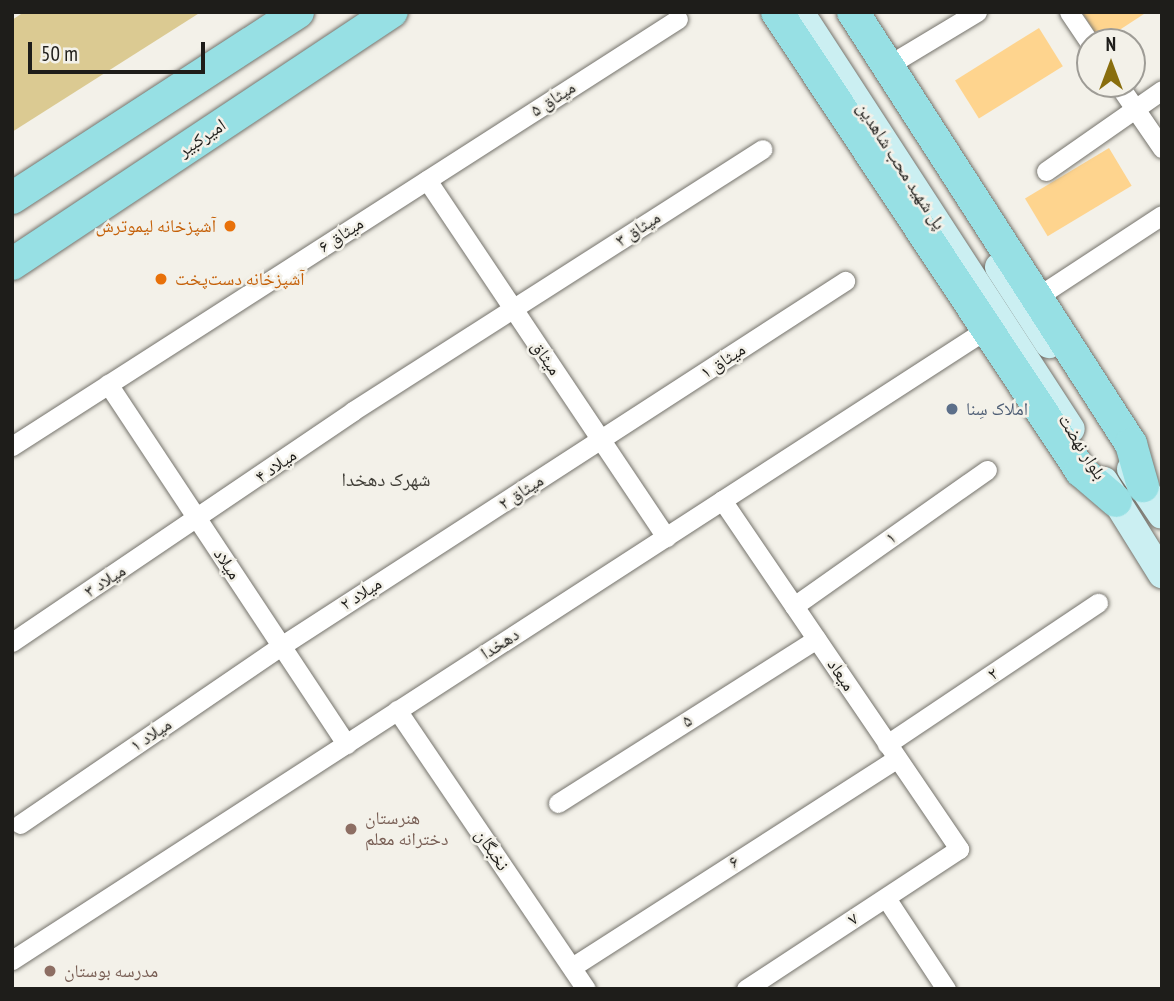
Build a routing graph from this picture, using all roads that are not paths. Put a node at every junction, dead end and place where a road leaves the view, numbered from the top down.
1 (298, 12) edge
2 (392, 12) edge
3 (776, 12) edge
4 (800, 12) edge
5 (839, 12) edge
6 (853, 12) edge
7 (977, 12) edge
8 (1069, 12) edge
9 (678, 19) dead end
10 (1080, 28) edge
11 (887, 66) junction
12 (1162, 90) edge
13 (1128, 98) edge
14 (1135, 109) junction
15 (1162, 148) edge
16 (762, 149) dead end
17 (1046, 171) dead end
18 (427, 180) junction
19 (12, 198) edge
20 (1162, 215) edge
21 (12, 264) edge
22 (845, 281) dead end
23 (513, 309) junction
24 (1013, 312) junction
25 (108, 384) junction
26 (354, 411) joint
27 (601, 440) junction
28 (12, 446) edge
29 (987, 470) dead end
30 (1129, 494) junction
31 (722, 500) junction
32 (1162, 515) edge
33 (198, 520) junction
34 (666, 537) junction
35 (441, 543) joint
36 (1162, 574) edge
37 (1098, 603) dead end
38 (794, 606) junction
39 (817, 639) junction
40 (12, 642) edge
41 (281, 646) junction
42 (397, 710) junction
43 (346, 744) junction
44 (892, 751) junction
45 (558, 803) dead end
46 (20, 824) dead end
47 (960, 849) joint
48 (886, 898) junction
49 (16, 950) edge
50 (572, 967) junction
51 (586, 989) edge
52 (746, 989) edge
53 (946, 989) edge

1 - 19 main road
2 - 21 main road, امیرکبیر
3 - 24 main road
4 - 24 main road, پل شهید محب شاهدین
5 - 24 main road, پل شهید محب شاهدین
6 - 11 main road
7 - 11 street
8 - 10 street
9 - 18 street, میثاق ۵
11 - 24 main road
12 - 14 street
13 - 14 street
14 - 15 street
14 - 17 street
16 - 23 street, میثاق ۳
18 - 23 street, میثاق
18 - 25 street, میثاق ۶
20 - 24 street, دهخدا
22 - 27 street, میثاق ۱
23 - 26 street, میثاق ۳
23 - 27 street, میثاق
24 - 30 main road
24 - 30 main road
24 - 31 street, دهخدا
25 - 28 street, میثاق ۶
25 - 33 street, میلاد
26 - 33 street, میلاد ۴
27 - 34 street, میثاق
27 - 35 street, میثاق ۲
29 - 38 street, ۱
30 - 32 main road
30 - 36 main road
31 - 34 street, دهخدا
31 - 38 street, میعاد
33 - 40 street, میلاد ۳
33 - 41 street, میلاد
34 - 42 street, دهخدا
35 - 41 street, میلاد ۲
37 - 44 street, ۲
38 - 39 street, میعاد
39 - 44 street, میعاد
39 - 45 street, ۵
41 - 43 street, میلاد
41 - 46 street, میلاد ۱
42 - 43 street, دهخدا
42 - 50 street, نخبگان
43 - 49 street, دهخدا
44 - 47 street, میعاد
44 - 50 street, ۶
47 - 48 street, ۷
48 - 52 street, ۷
48 - 53 street
50 - 51 street, نخبگان

